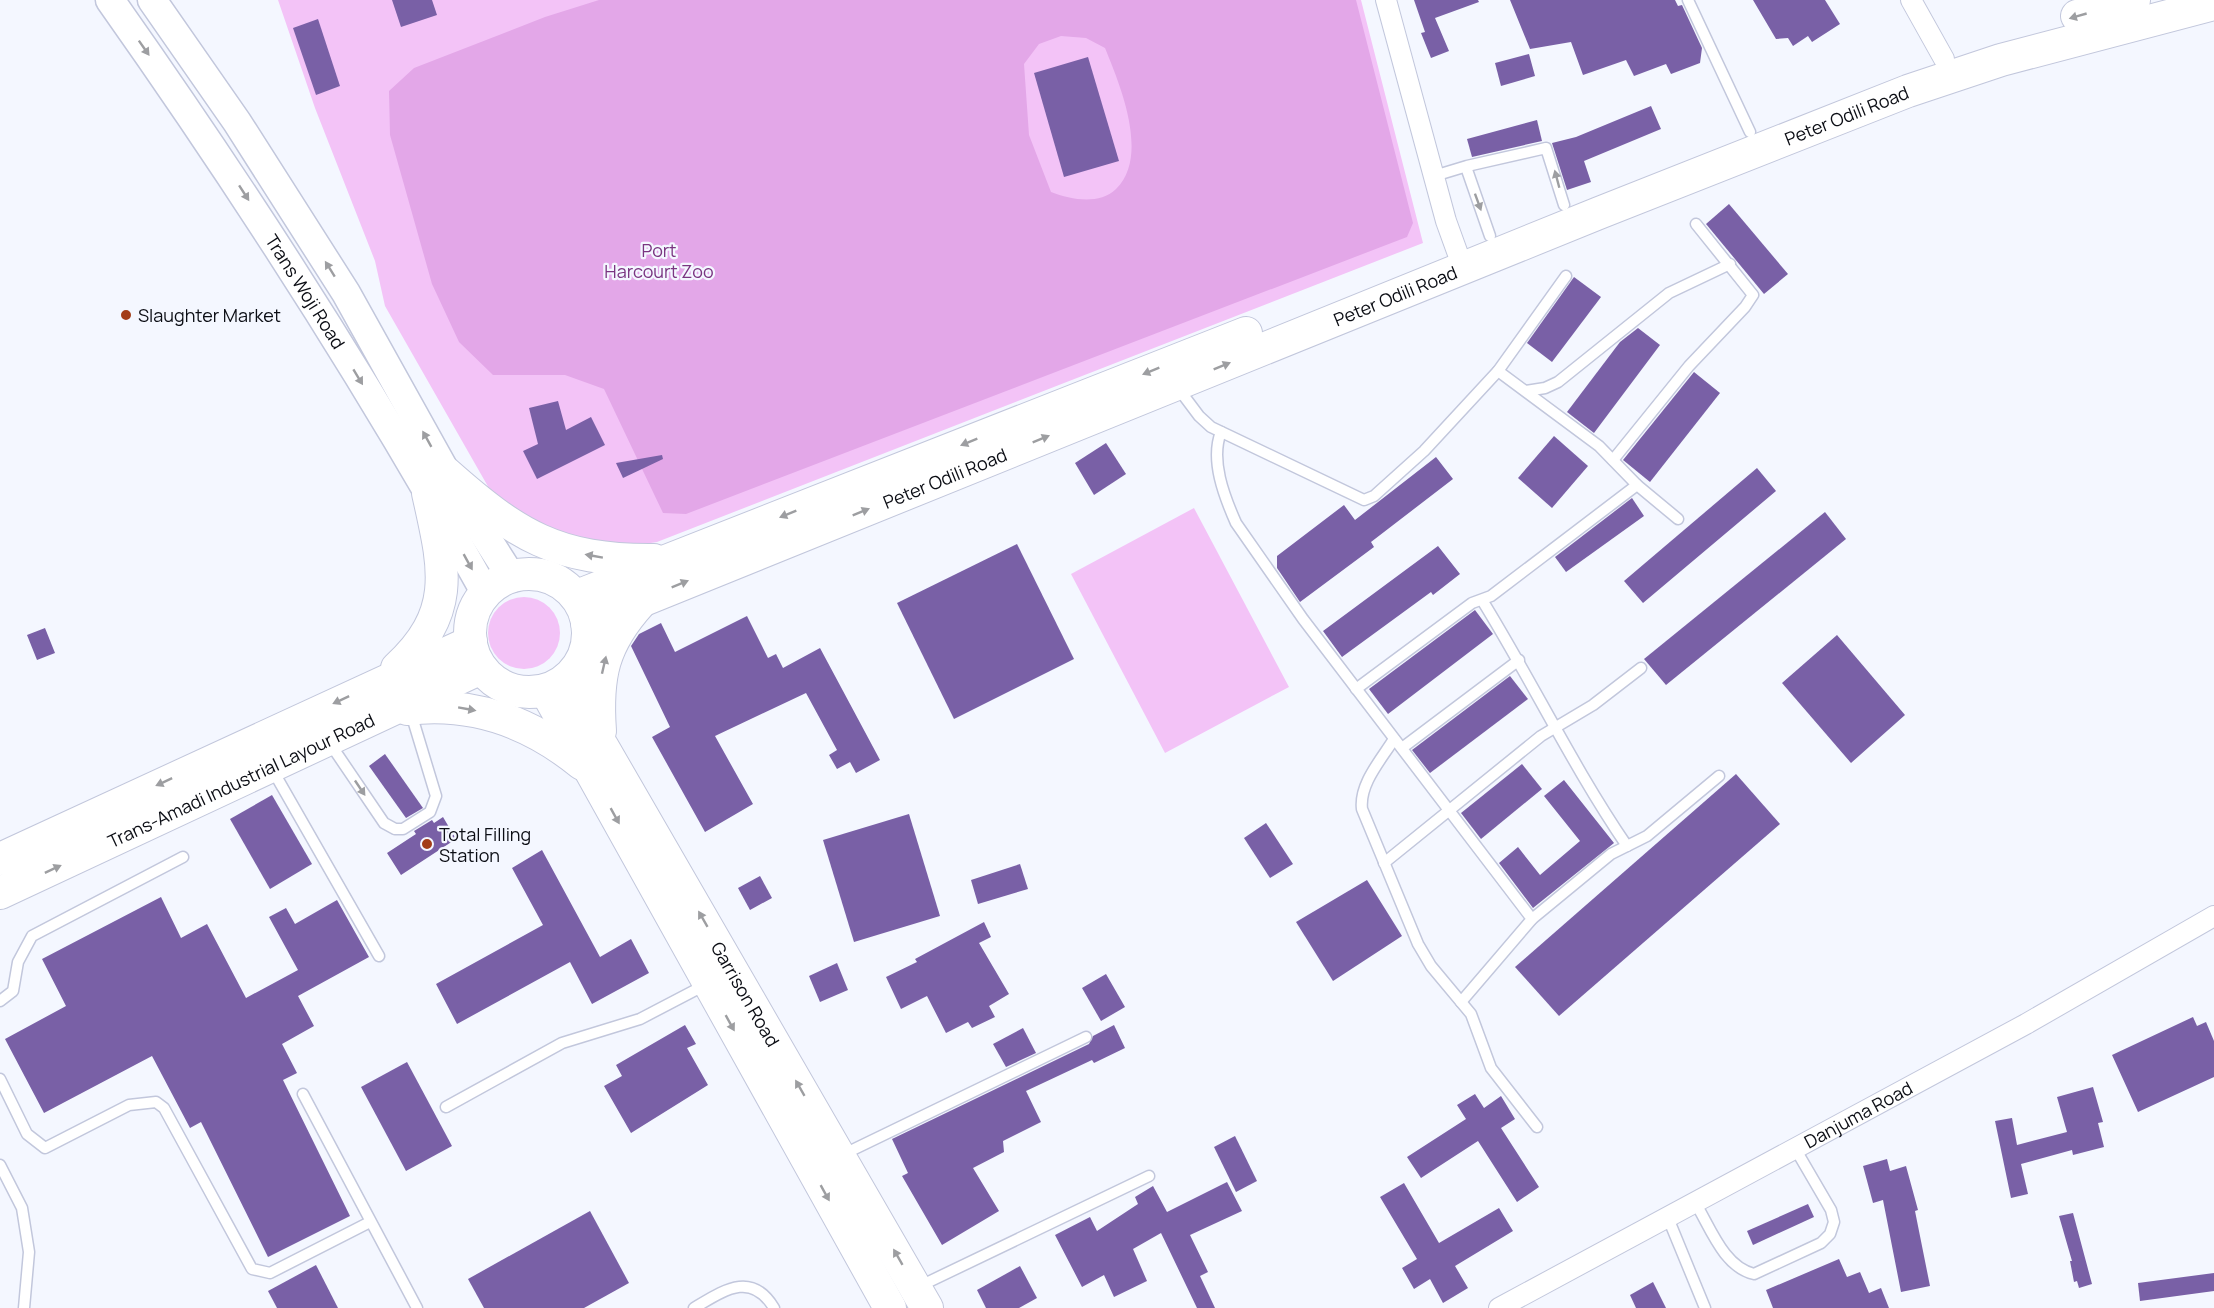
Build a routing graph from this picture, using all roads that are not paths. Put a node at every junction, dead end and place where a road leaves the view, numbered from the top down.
1 (110, 0) edge
2 (152, 0) edge
3 (1386, 0) edge
4 (1688, 0) edge
5 (1911, 0) edge
6 (2126, 1) edge
7 (2214, 4) edge
8 (1944, 59) junction
9 (1750, 132) junction
10 (1466, 167) junction
11 (1434, 176) junction
12 (1564, 206) junction
13 (1696, 224) dead end
14 (1490, 236) junction
15 (1460, 259) junction
16 (1730, 264) junction
17 (1566, 276) dead end
18 (1498, 371) junction
19 (1176, 385) junction
20 (1526, 391) junction
21 (1221, 432) junction
22 (1613, 460) junction
23 (437, 483) junction
24 (1637, 485) junction
25 (1678, 519) dead end
26 (673, 559) junction
27 (513, 578) junction
28 (485, 592) junction
29 (644, 599) junction
30 (1482, 600) junction
31 (582, 610) junction
32 (476, 655) junction
33 (1519, 660) junction
34 (1641, 668) dead end
35 (385, 680) junction
36 (557, 684) junction
37 (1356, 689) junction
38 (402, 707) junction
39 (1555, 728) junction
40 (1394, 739) junction
41 (328, 740) junction
42 (1402, 748) junction
43 (596, 758) junction
44 (270, 766) junction
45 (1719, 776) dead end
46 (1449, 812) junction
47 (1628, 846) junction
48 (183, 857) dead end
49 (0, 859) edge
50 (1384, 863) junction
51 (0, 894) edge
52 (2214, 916) edge
53 (1532, 919) junction
54 (379, 956) dead end
55 (708, 984) junction
56 (0, 1001) edge
57 (1461, 1002) junction
58 (1086, 1037) dead end
59 (0, 1079) edge
60 (303, 1094) dead end
61 (446, 1107) dead end
62 (1537, 1127) dead end
63 (1796, 1150) junction
64 (839, 1156) junction
65 (0, 1165) edge
66 (1149, 1176) dead end
67 (1696, 1204) junction
68 (1668, 1218) junction
69 (370, 1222) junction
70 (921, 1298) edge
71 (24, 1308) edge
72 (417, 1308) edge
73 (694, 1308) edge
74 (774, 1308) edge
75 (890, 1308) edge
76 (1499, 1308) edge
77 (1705, 1308) edge

1 -> 23 main road, Trans Woji Road
23 -> 2 main road, Trans Woji Road
3 - 11 street
4 - 9 lane
5 - 8 street
6 -> 8 main road, Peter Odili Road
7 - 15 main road, Peter Odili Road
8 - 9 main road, Peter Odili Road
9 - 12 main road, Peter Odili Road
10 - 11 lane
12 -> 10 lane
10 -> 14 lane
11 - 15 street
12 - 14 main road, Peter Odili Road
13 - 16 lane
14 - 15 main road, Peter Odili Road
19 -> 15 main road, Peter Odili Road
15 -> 26 main road, Peter Odili Road
16 - 20 lane
16 - 22 lane
17 - 18 lane
18 - 20 lane
18 - 21 lane
19 - 21 lane
29 -> 19 main road, Peter Odili Road
20 - 22 lane
21 - 37 lane
22 - 24 lane
26 -> 23 main road
23 - 27 main road, Trans Woji Road
23 -> 28 main road, Trans Woji Road
23 - 35 main road
24 - 25 lane
24 - 30 lane
26 - 31 main road, Peter Odili Road
27 - 28 main road
27 - 31 main road
28 - 32 main road
29 - 31 main road, Peter Odili Road
43 -> 29 main road
30 - 33 lane
30 - 37 lane
31 - 36 main road
32 - 35 main road, Trans-Amadi Industrial Layour Road
32 - 36 main road
32 - 38 main road, Trans-Amadi Industrial Layour Road
33 - 39 lane
33 - 42 lane
34 - 39 lane
35 -> 49 main road, Trans-Amadi Industrial Layour Road
36 - 43 main road, Garrison Road
37 - 40 lane
38 - 41 main road, Trans-Amadi Industrial Layour Road
41 -> 38 lane
38 -> 43 main road
39 - 46 lane
39 - 47 lane
40 - 42 lane
40 - 50 lane
41 - 44 main road, Trans-Amadi Industrial Layour Road
42 - 46 lane
43 -> 55 main road, Garrison Road
64 -> 43 main road, Garrison Road
51 -> 44 main road, Trans-Amadi Industrial Layour Road
44 - 54 lane
45 - 47 lane
46 - 50 lane
46 - 53 lane
47 - 53 lane
48 - 56 lane
50 - 57 lane
52 - 63 street, Danjuma Road
53 - 57 lane
55 - 61 lane
55 -> 75 main road, Garrison Road
57 - 62 lane
58 - 64 lane
59 - 69 lane
60 - 69 lane
63 - 67 street, Danjuma Road
63 - 67 lane
70 -> 64 main road, Garrison Road
65 - 71 lane
66 - 70 lane
67 - 68 street, Danjuma Road
68 - 76 street, Danjuma Road
68 - 77 lane
69 - 72 lane
73 - 74 lane

